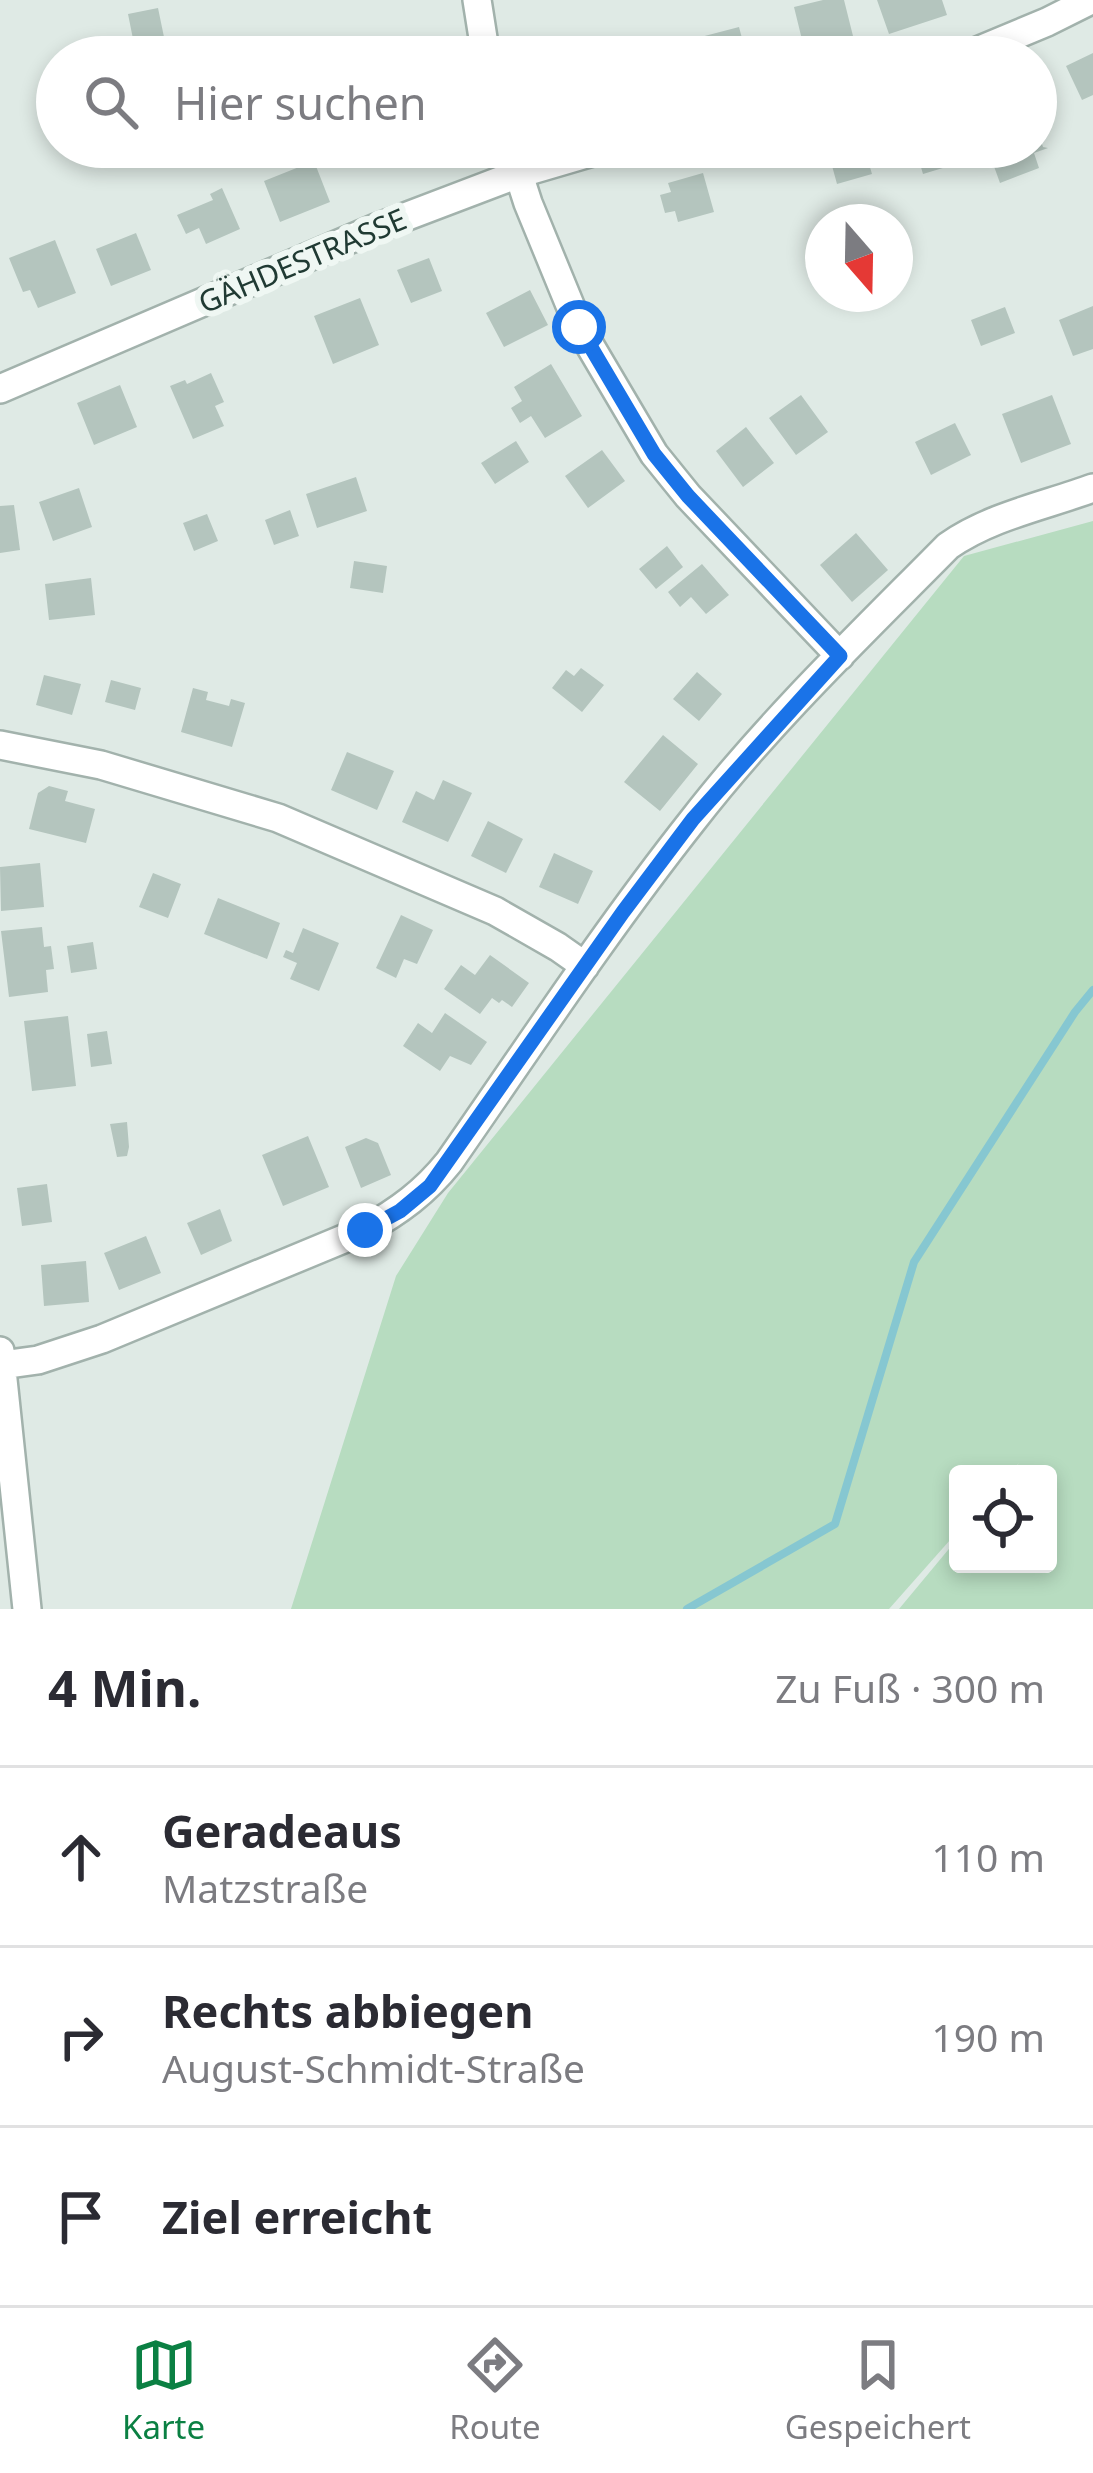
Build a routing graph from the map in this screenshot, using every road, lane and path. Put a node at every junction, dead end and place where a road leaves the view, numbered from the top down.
1 (477, 0) edge
2 (1091, 0) edge
3 (483, 36) edge
4 (1013, 36) edge
5 (498, 168) edge
6 (517, 168) edge
7 (0, 389) edge
8 (1093, 488) edge
9 (840, 656) junction
10 (0, 745) edge
11 (585, 966) junction
12 (1, 1356) edge
13 (27, 1609) edge

1 - 3 street
2 - 4 street
5 - 7 street, GÄHDESTRASSE
6 - 9 street
8 - 9 street
9 - 11 street
10 - 11 street
11 - 12 street
12 - 13 street

